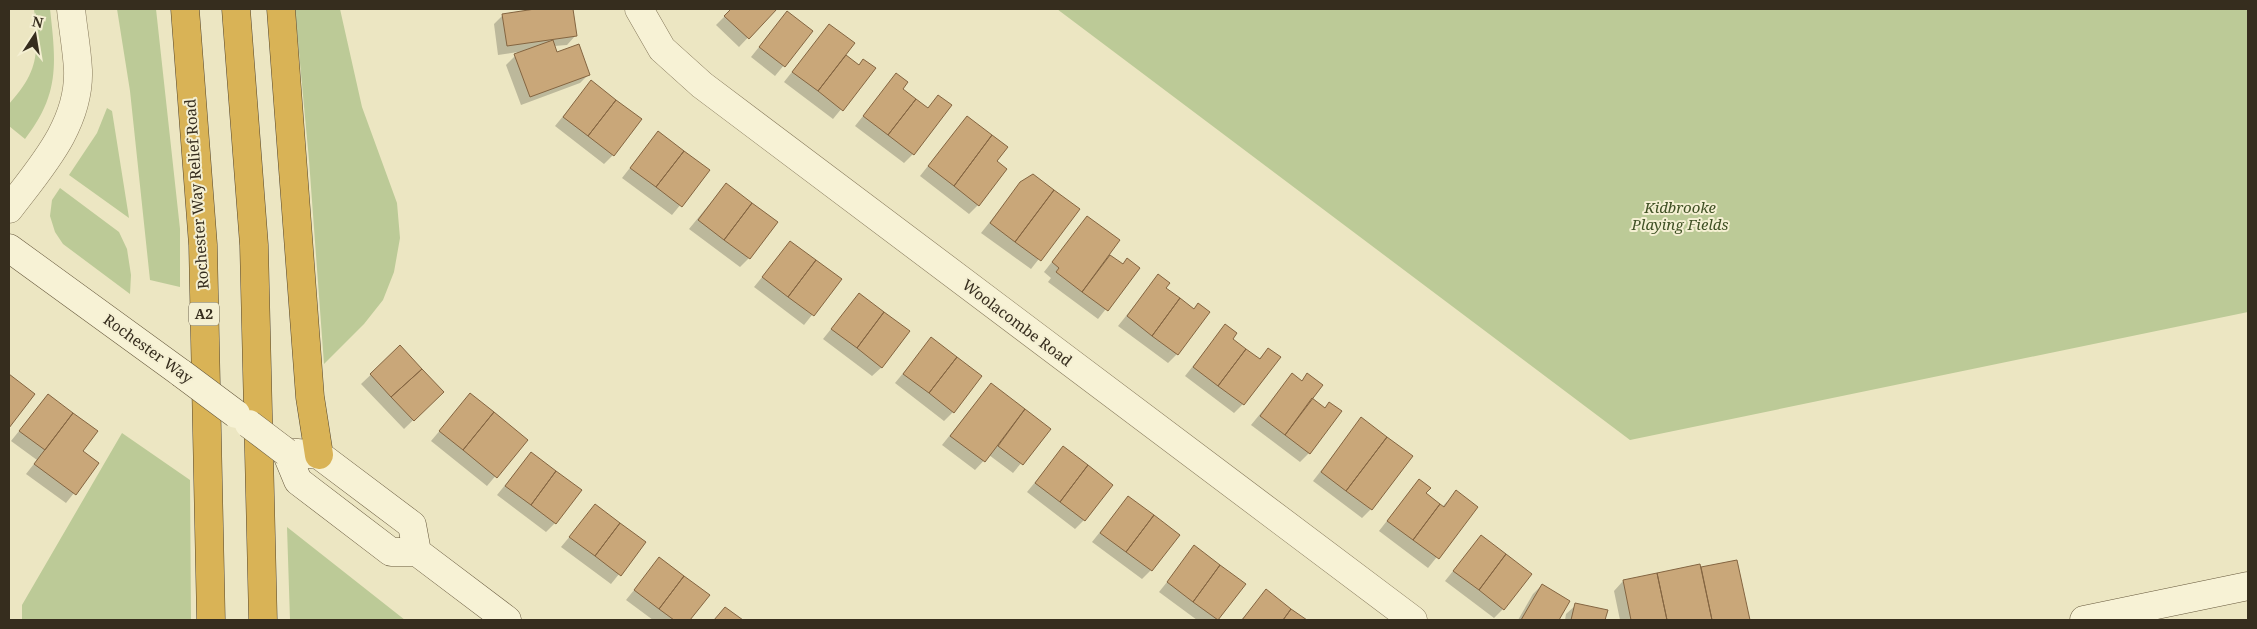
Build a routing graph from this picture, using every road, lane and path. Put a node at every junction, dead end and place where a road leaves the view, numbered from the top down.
1 (70, 9) edge
2 (185, 9) edge
3 (236, 9) edge
4 (281, 9) edge
5 (639, 9) edge
6 (9, 209) edge
7 (9, 248) edge
8 (286, 452) junction
9 (319, 455) junction
10 (417, 552) junction
11 (2248, 586) edge
12 (211, 620) edge
13 (263, 620) edge
14 (508, 620) edge
15 (1413, 620) edge
16 (2084, 620) edge

1 - 6 street
2 - 12 highway, Rochester Way Relief Road / A2
3 - 13 highway
4 - 9 highway
5 - 15 street, Woolacombe Road
7 - 8 street, Rochester Way, bridge
8 - 9 street
8 - 10 street
9 - 10 street
10 - 14 street
11 - 16 street

